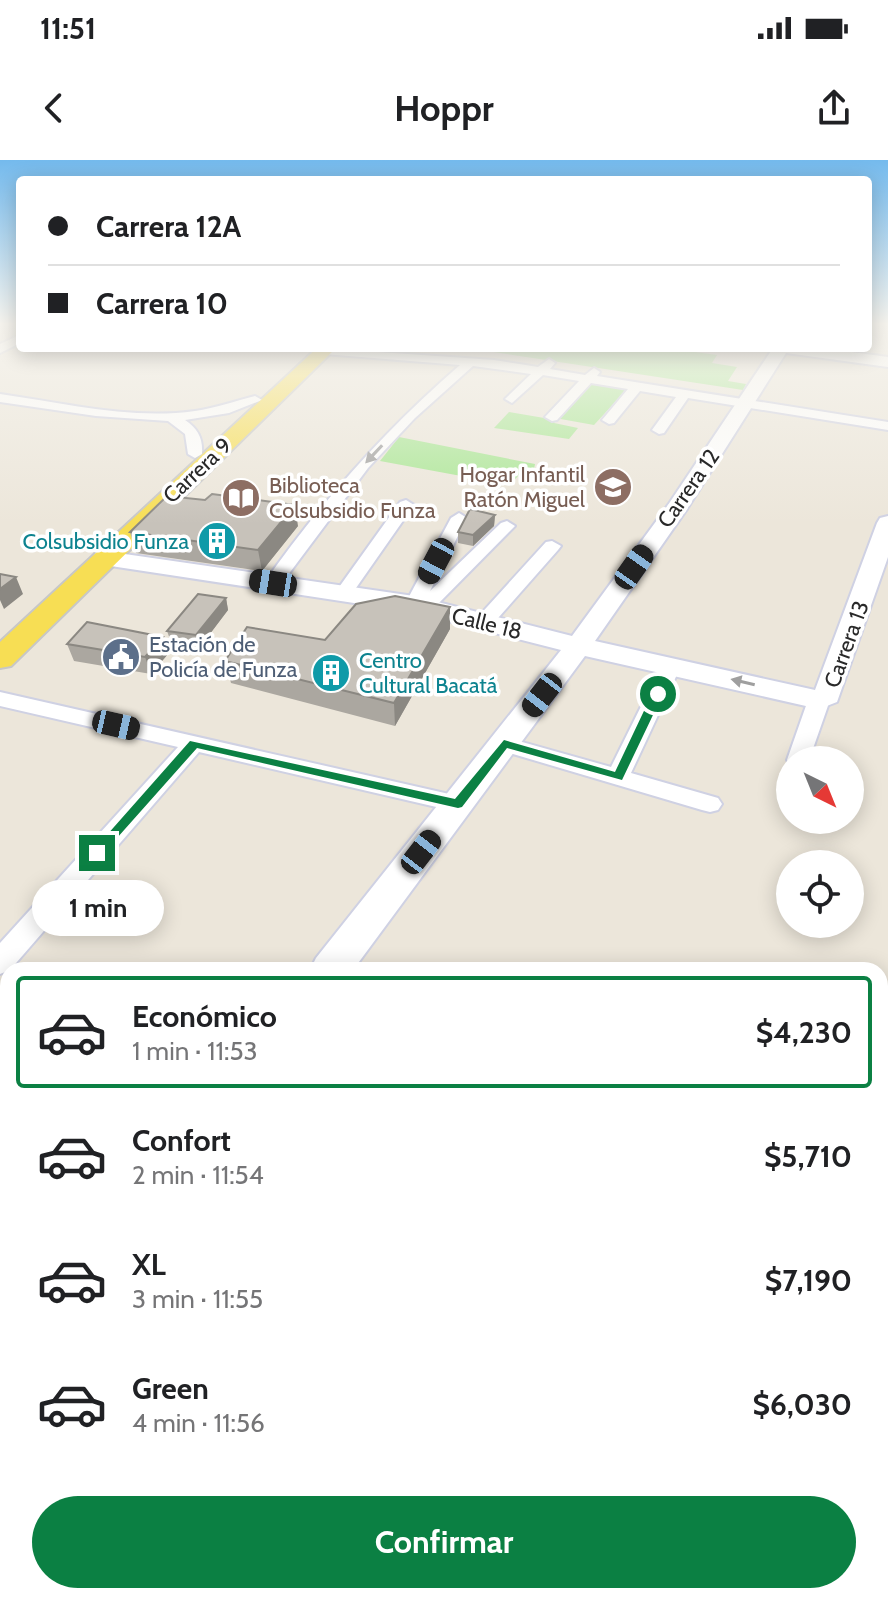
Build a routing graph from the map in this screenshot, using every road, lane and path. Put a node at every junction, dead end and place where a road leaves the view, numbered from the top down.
1 (269, 389) edge
2 (279, 389) edge
3 (439, 389) edge
4 (522, 389) edge
5 (577, 389) edge
6 (634, 389) edge
7 (648, 389) edge
8 (757, 389) edge
9 (683, 396) junction
10 (0, 398) edge
11 (512, 399) dead end
12 (255, 400) junction
13 (747, 404) junction
14 (552, 417) dead end
15 (174, 419) junction
16 (609, 420) dead end
17 (888, 426) edge
18 (659, 430) dead end
19 (195, 454) junction
20 (406, 505) dead end
21 (459, 518) dead end
22 (888, 523) edge
23 (507, 526) dead end
24 (552, 546) dead end
25 (104, 558) junction
26 (273, 583) junction
27 (343, 594) junction
28 (419, 605) junction
29 (484, 622) junction
30 (0, 637) edge
31 (579, 646) junction
32 (0, 659) edge
33 (671, 666) junction
34 (0, 699) edge
35 (819, 700) junction
36 (194, 743) junction
37 (504, 744) junction
38 (803, 746) edge
39 (618, 777) junction
40 (458, 804) junction
41 (710, 804) dead end
42 (0, 962) edge
43 (336, 962) edge

1 - 12 main road, Carrera 9
2 - 25 main road, Carrera 9
3 -> 26 street
4 - 11 street
5 - 14 street
6 - 16 street
7 - 9 street
8 - 13 main road, Carrera 12
9 - 13 street
9 - 18 street
10 - 15 street
12 - 15 street
12 - 19 main road, Carrera 9
13 - 17 street
13 - 31 main road, Carrera 12
15 - 19 street
19 - 30 main road, Carrera 9
20 - 27 street
21 - 28 street
22 - 35 main road, Carrera 13
23 - 28 street
24 - 29 street
25 - 26 main road, Calle 18
25 - 32 main road, Carrera 9
26 - 27 main road, Calle 18
27 - 28 main road, Calle 18
28 - 29 main road, Calle 18
29 - 31 main road, Calle 18
31 - 33 main road, Calle 18
31 - 37 main road, Carrera 12
35 -> 33 main road, Calle 18
33 - 39 street
34 - 36 street
35 - 38 street, Carrera 13
36 - 40 street
36 - 42 street
37 - 39 street
37 - 40 main road, Carrera 12
39 - 41 street
40 - 43 main road, Carrera 12

